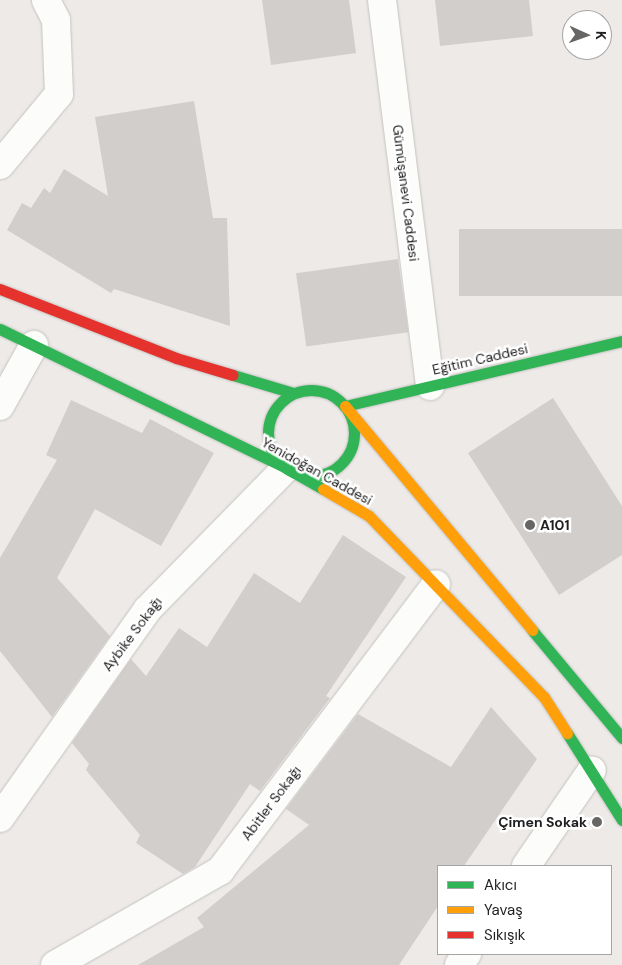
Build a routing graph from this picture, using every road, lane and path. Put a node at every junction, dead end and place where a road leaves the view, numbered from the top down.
1 (46, 0) edge
2 (382, 0) edge
3 (0, 165) edge
4 (0, 289) edge
5 (0, 329) edge
6 (622, 341) edge
7 (34, 346) junction
8 (430, 386) junction
9 (293, 393) junction
10 (0, 406) edge
11 (344, 406) junction
12 (286, 468) junction
13 (436, 584) junction
14 (620, 739) edge
15 (595, 767) junction
16 (0, 818) edge
17 (622, 820) edge
18 (527, 865) edge
19 (55, 965) edge

1 - 3 street
2 - 8 street, Gümüşanevi Caddesi
4 - 9 street
5 - 7 street, Yenidoğan Caddesi
6 - 8 street, Eğitim Caddesi
7 - 10 street
7 - 12 street, Yenidoğan Caddesi
8 - 11 street, Eğitim Caddesi
9 - 11 street
9 - 12 street
11 - 12 street
11 - 14 street
12 - 13 street, Yenidoğan Caddesi
12 - 16 street, Aybike Sokağı
13 - 15 street, Yenidoğan Caddesi
13 - 19 street, Abitler Sokağı
15 - 17 street, Yenidoğan Caddesi
15 - 18 street

